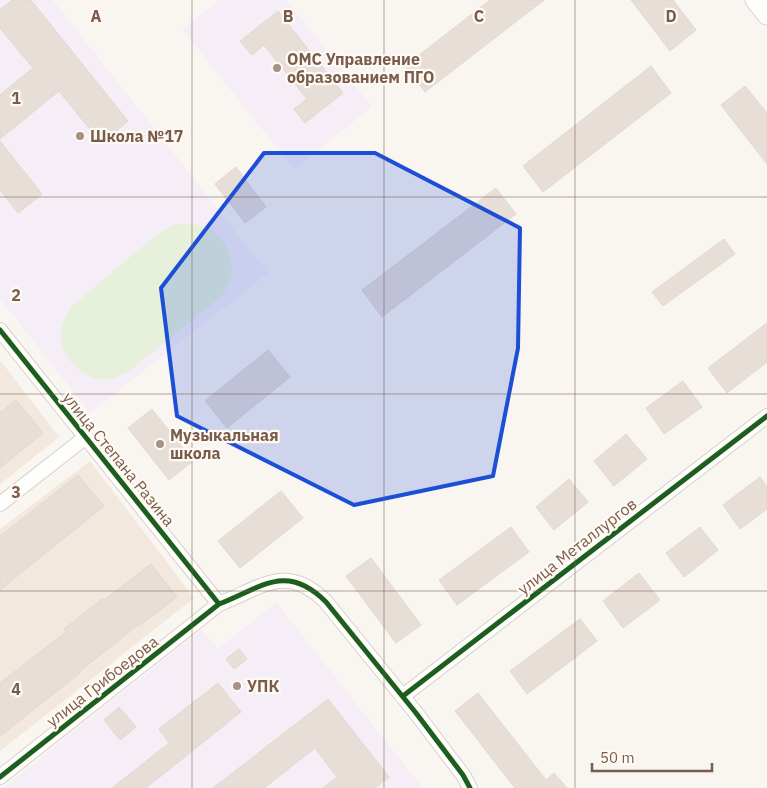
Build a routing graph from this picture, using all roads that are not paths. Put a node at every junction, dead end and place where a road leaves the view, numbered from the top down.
1 (755, 0) edge
2 (767, 15) edge
3 (0, 330) edge
4 (767, 416) edge
5 (86, 438) junction
6 (0, 504) edge
7 (219, 604) junction
8 (403, 696) junction
9 (0, 777) edge
10 (470, 788) edge

1 - 2 street
3 - 5 street, улица Степана Разина
4 - 8 street, улица Металлургов
5 - 6 street
5 - 7 street, улица Степана Разина
7 - 8 street, улица Грибоедова
7 - 9 street, улица Грибоедова
8 - 10 street, улица Грибоедова

